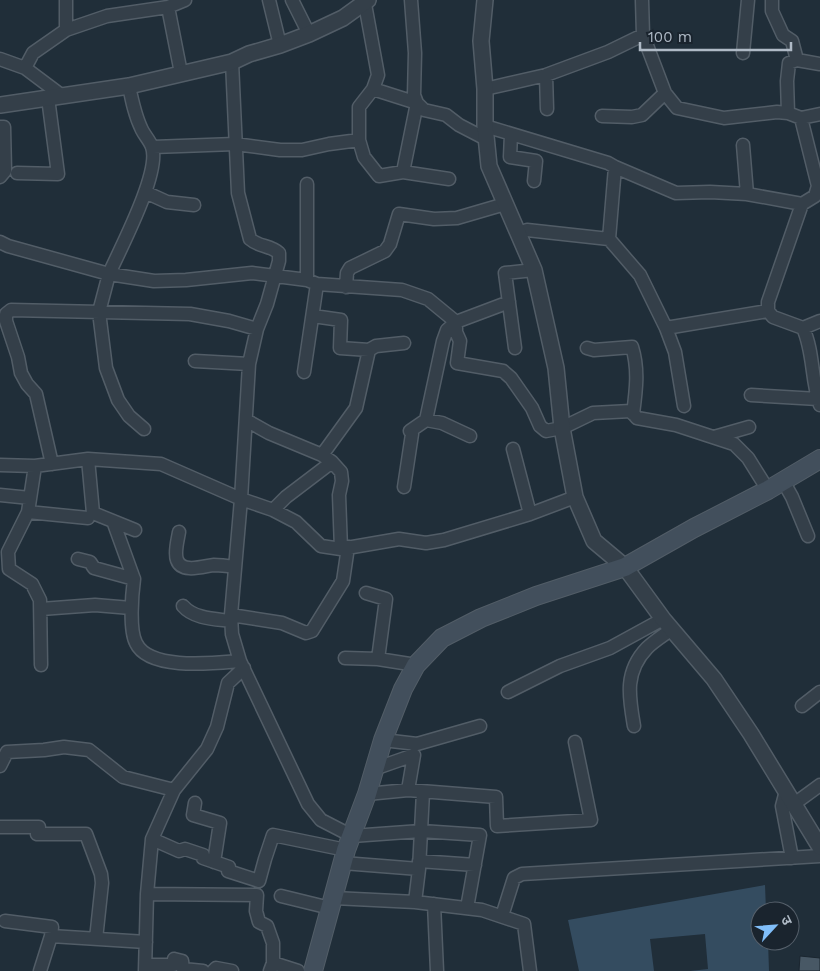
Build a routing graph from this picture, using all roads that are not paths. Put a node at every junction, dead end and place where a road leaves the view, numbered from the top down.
1 (66, 0) edge
2 (185, 0) edge
3 (269, 0) edge
4 (292, 0) edge
5 (411, 0) edge
6 (485, 0) edge
7 (642, 0) edge
8 (748, 0) edge
9 (772, 0) edge
10 (367, 2) edge
11 (168, 7) junction
12 (66, 30) junction
13 (309, 34) junction
14 (643, 36) junction
15 (280, 45) junction
16 (743, 53) dead end
17 (0, 59) edge
18 (797, 60) junction
19 (232, 62) junction
20 (820, 64) edge
21 (25, 68) junction
22 (181, 74) junction
23 (546, 75) junction
24 (129, 86) junction
25 (373, 89) junction
26 (485, 89) junction
27 (665, 93) junction
28 (54, 96) junction
29 (417, 103) junction
30 (0, 105) edge
31 (547, 109) dead end
32 (788, 112) junction
33 (820, 114) edge
34 (602, 116) dead end
35 (801, 118) junction
36 (0, 127) edge
37 (485, 132) junction
38 (511, 134) junction
39 (359, 140) junction
40 (235, 144) junction
41 (743, 145) dead end
42 (153, 147) junction
43 (614, 167) junction
44 (403, 172) junction
45 (17, 173) dead end
46 (0, 177) edge
47 (449, 179) dead end
48 (534, 181) dead end
49 (308, 184) dead end
50 (819, 186) edge
51 (145, 192) junction
52 (747, 194) junction
53 (505, 204) junction
54 (802, 204) junction
55 (194, 205) dead end
56 (518, 234) junction
57 (609, 239) junction
58 (0, 242) edge
59 (534, 270) junction
60 (109, 274) junction
61 (275, 277) junction
62 (312, 282) junction
63 (346, 287) junction
64 (509, 302) junction
65 (768, 311) junction
66 (99, 312) junction
67 (312, 316) junction
68 (820, 321) edge
69 (456, 322) junction
70 (666, 328) junction
71 (803, 328) junction
72 (257, 329) junction
73 (404, 343) dead end
74 (515, 348) dead end
75 (587, 348) dead end
76 (369, 350) junction
77 (195, 361) dead end
78 (249, 364) junction
79 (304, 372) dead end
80 (751, 395) dead end
81 (819, 402) edge
82 (684, 406) dead end
83 (633, 414) junction
84 (246, 420) junction
85 (426, 420) junction
86 (749, 427) dead end
87 (562, 428) junction
88 (144, 429) dead end
89 (470, 436) dead end
90 (714, 437) junction
91 (513, 449) dead end
92 (326, 458) junction
93 (88, 459) junction
94 (820, 459) edge
95 (52, 464) junction
96 (0, 465) edge
97 (35, 466) junction
98 (783, 481) junction
99 (404, 487) dead end
100 (768, 490) junction
101 (0, 495) edge
102 (575, 497) junction
103 (30, 498) junction
104 (241, 499) junction
105 (273, 510) junction
106 (28, 512) junction
107 (530, 514) junction
108 (88, 518) dead end
109 (113, 521) junction
110 (136, 530) dead end
111 (179, 532) dead end
112 (808, 536) dead end
113 (345, 548) junction
114 (78, 560) dead end
115 (235, 567) junction
116 (626, 567) junction
117 (13, 572) junction
118 (0, 578) edge
119 (134, 579) junction
120 (366, 593) dead end
121 (183, 606) dead end
122 (41, 608) junction
123 (131, 608) junction
124 (231, 618) junction
125 (668, 624) junction
126 (345, 658) dead end
127 (378, 658) junction
128 (242, 664) junction
129 (40, 665) dead end
130 (416, 665) junction
131 (508, 692) dead end
132 (820, 692) edge
133 (802, 706) dead end
134 (480, 726) dead end
135 (634, 726) dead end
136 (383, 740) junction
137 (575, 742) dead end
138 (3, 752) edge
139 (0, 766) edge
140 (374, 769) junction
141 (820, 785) edge
142 (174, 790) junction
143 (408, 790) junction
144 (423, 792) junction
145 (367, 794) junction
146 (790, 797) junction
147 (195, 803) dead end
148 (0, 827) edge
149 (421, 831) junction
150 (152, 839) junction
151 (820, 846) edge
152 (347, 850) junction
153 (820, 856) edge
154 (792, 858) junction
155 (214, 862) junction
156 (419, 865) junction
157 (475, 865) junction
158 (147, 894) junction
159 (281, 896) dead end
160 (415, 902) junction
161 (332, 903) junction
162 (434, 904) junction
163 (467, 908) junction
164 (502, 916) junction
165 (5, 921) dead end
166 (51, 936) junction
167 (96, 939) junction
168 (146, 942) junction
169 (272, 967) edge
170 (146, 968) edge
171 (40, 971) edge
172 (203, 971) edge
173 (213, 971) edge
174 (232, 971) edge
175 (298, 971) edge
176 (313, 971) edge
177 (437, 971) edge
178 (530, 971) edge

1 - 12 street
2 - 11 street
3 - 15 street
4 - 13 street
5 - 29 street
6 - 26 street
7 - 14 street
8 - 16 street
9 - 18 street
10 - 13 street
10 - 25 street
11 - 12 street
11 - 22 street
12 - 21 street
13 - 15 street
14 - 23 street
14 - 27 street
15 - 19 street
17 - 21 street
18 - 20 street
18 - 32 street
19 - 22 street
19 - 40 street
21 - 28 street
22 - 24 street
23 - 26 street
23 - 31 street
24 - 28 street
24 - 42 street
25 - 29 street
25 - 39 street
26 - 37 street
27 - 32 street
27 - 34 street
28 - 30 street
28 - 45 street
29 - 37 street
29 - 44 street
32 - 35 street
33 - 35 street
35 - 50 street
36 - 46 street
37 - 38 street
37 - 53 street
38 - 43 street
38 - 48 street
39 - 40 street
39 - 44 street
40 - 42 street
40 - 61 street
41 - 52 street
42 - 51 street
43 - 52 street
43 - 57 street
44 - 47 street
49 - 62 street
50 - 54 street
51 - 55 street
51 - 60 street
52 - 54 street
53 - 56 street
53 - 63 street
54 - 65 street
56 - 57 street
56 - 59 street
57 - 70 street
58 - 60 street
59 - 64 street
59 - 87 street
60 - 61 street
60 - 66 street
61 - 62 street
61 - 72 street
62 - 63 street
62 - 67 street
63 - 69 street
64 - 69 street
64 - 74 street
65 - 70 street
65 - 71 street
66 - 72 street
66 - 88 street
66 - 95 street
67 - 76 street
67 - 79 street
68 - 71 street
69 - 85 street
69 - 87 street
70 - 82 street
71 - 81 street
72 - 78 street
73 - 76 street
75 - 83 street
76 - 92 street
77 - 78 street
78 - 84 street
80 - 81 street
83 - 87 street
83 - 90 street
84 - 92 street
84 - 104 street
85 - 89 street
85 - 99 street
86 - 90 street
87 - 102 street
90 - 100 street
91 - 107 street
92 - 105 street
92 - 113 street
93 - 95 street
93 - 104 street
93 - 109 street
94 - 98 main road
95 - 97 street
96 - 97 street
97 - 103 street
98 - 100 main road
98 - 112 street
100 - 116 main road
101 - 103 street
102 - 107 street
102 - 116 street
103 - 106 street
104 - 105 street
104 - 115 street
105 - 113 street
106 - 108 street
106 - 117 street
107 - 113 street
109 - 110 street
109 - 119 street
111 - 115 street
113 - 124 street
114 - 119 street
115 - 124 street
116 - 125 street
116 - 130 main road
117 - 118 street
117 - 122 street
119 - 123 street
120 - 127 street
121 - 124 street
122 - 123 street
122 - 129 street
123 - 128 street
124 - 128 street
125 - 131 street
125 - 135 street
125 - 146 street
126 - 127 street
127 - 130 street
128 - 142 street
128 - 152 street
130 - 136 main road
132 - 133 street
134 - 136 street
136 - 140 main road
137 - 144 street
138 - 139 street
138 - 142 street
140 - 143 street
140 - 145 main road
141 - 146 street
142 - 150 street
143 - 144 street
143 - 145 street
144 - 149 street
145 - 152 main road
146 - 151 street
146 - 154 street
147 - 155 street
148 - 167 street
149 - 152 street
149 - 156 street
149 - 157 street
150 - 155 street
150 - 158 street
152 - 155 street
152 - 156 street
152 - 161 main road
153 - 154 street
154 - 164 street
156 - 157 street
156 - 160 street
157 - 163 street
158 - 168 street
158 - 169 street
159 - 161 street
160 - 161 street
160 - 162 street
161 - 176 main road
162 - 163 street
162 - 177 street
163 - 164 street
164 - 178 street
165 - 166 street
166 - 167 street
166 - 171 street
167 - 168 street
168 - 170 street
169 - 175 street
170 - 172 street
173 - 174 street

